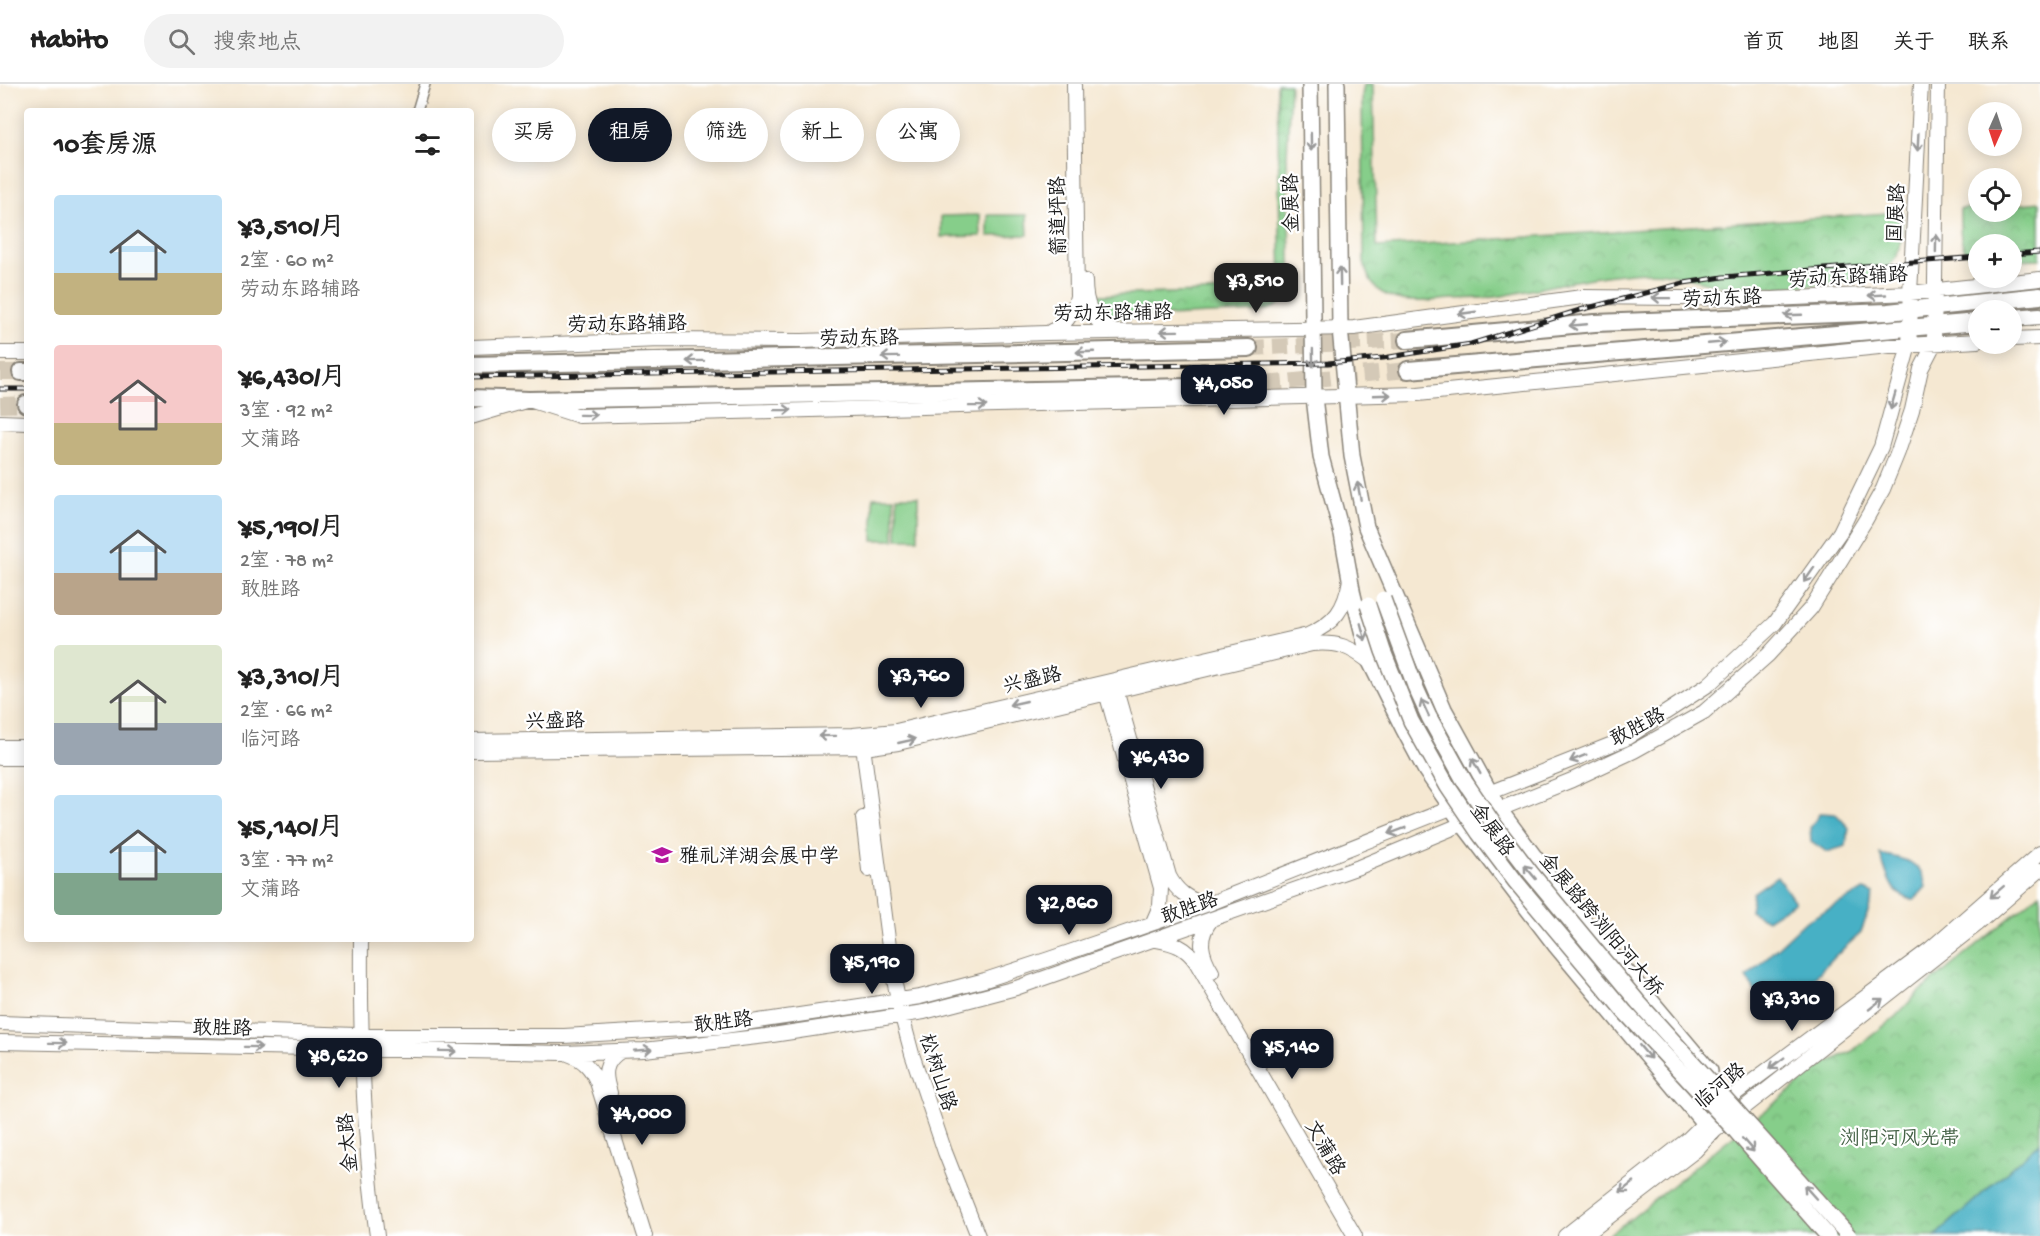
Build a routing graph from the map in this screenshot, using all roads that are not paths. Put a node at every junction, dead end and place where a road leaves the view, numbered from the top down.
1 (425, 84) edge
2 (1074, 84) edge
3 (1082, 84) edge
4 (1310, 84) edge
5 (1921, 84) edge
6 (1938, 84) edge
7 (1339, 86) edge
8 (418, 108) edge
9 (2040, 279) edge
10 (2040, 296) edge
11 (1936, 299) junction
12 (1911, 301) junction
13 (2040, 316) edge
14 (2022, 317) edge
15 (1968, 323) edge
16 (1934, 326) junction
17 (1911, 327) junction
18 (1313, 328) junction
19 (1340, 328) junction
20 (1115, 332) junction
21 (1046, 333) junction
22 (2040, 338) edge
23 (2022, 339) edge
24 (1407, 340) tunnel mouth
25 (1968, 342) edge
26 (1934, 344) junction
27 (1909, 345) junction
28 (474, 346) edge
29 (474, 346) edge
30 (1249, 348) tunnel mouth
31 (24, 353) edge
32 (0, 354) edge
33 (571, 364) junction
34 (474, 365) edge
35 (1408, 370) tunnel mouth
36 (1243, 386) tunnel mouth
37 (1314, 397) junction
38 (1346, 397) junction
39 (474, 398) edge
40 (529, 400) junction
41 (474, 416) edge
42 (0, 422) edge
43 (24, 423) edge
44 (1366, 527) junction
45 (1342, 534) junction
46 (1350, 578) junction
47 (1383, 599) joint
48 (1368, 605) joint
49 (1370, 662) junction
50 (1110, 687) junction
51 (474, 741) edge
52 (858, 741) junction
53 (0, 747) edge
54 (24, 747) edge
55 (474, 751) edge
56 (0, 758) edge
57 (24, 758) edge
58 (1491, 793) junction
59 (1453, 809) junction
60 (1499, 809) junction
61 (1462, 824) junction
62 (2040, 853) edge
63 (2040, 870) edge
64 (1206, 905) junction
65 (1211, 920) junction
66 (1153, 922) junction
67 (1157, 940) junction
68 (353, 942) edge
69 (361, 942) edge
70 (894, 1001) junction
71 (897, 1016) junction
72 (0, 1023) edge
73 (357, 1035) junction
74 (0, 1042) edge
75 (358, 1050) junction
76 (621, 1051) junction
77 (563, 1053) junction
78 (1731, 1097) junction
79 (1744, 1109) junction
80 (1708, 1128) junction
81 (369, 1236) edge
82 (377, 1236) edge
83 (645, 1236) edge
84 (653, 1236) edge
85 (969, 1236) edge
86 (978, 1236) edge
87 (1355, 1236) edge
88 (1365, 1236) edge
89 (1565, 1236) edge
90 (1584, 1236) edge
91 (1828, 1236) edge
92 (1849, 1236) edge

1 - 8 street
2 - 21 main road, 箭道坪路
3 - 20 main road, 箭道坪路
4 -> 18 main road, 金展路
5 -> 12 main road, 国展路
11 -> 6 main road, 国展路
19 -> 7 main road, 金展路
9 - 11 main road, 劳动东路辅路
10 - 11 highway, 劳动东路
11 - 12 highway, 劳动东路
11 - 16 main road, 国展路
12 - 17 main road, 国展路
12 -> 19 main road, 劳动东路辅路
12 -> 24 highway, 劳动东路
13 - 14 highway
15 - 16 highway
16 - 17 highway
16 - 26 main road, 国展路
17 - 27 main road, 国展路
35 -> 17 highway
18 - 19 main road, 劳动东路辅路
18 -> 20 main road, 劳动东路辅路
18 -> 37 main road, 金展路
19 - 38 main road, 金展路
20 - 21 main road, 劳动东路辅路
21 - 28 main road, 劳动东路辅路
22 - 23 main road
25 - 26 main road
26 - 27 main road
26 - 60 main road, 敢胜路
38 -> 27 main road
27 -> 58 main road, 敢胜路
29 - 33 main road
30 -> 33 highway, 劳动东路
31 - 32 main road
33 - 34 highway, 劳动东路
36 - 40 highway
37 - 38 main road
40 -> 37 main road
37 - 45 main road, 金展路
44 -> 38 main road, 金展路
39 - 40 highway
40 - 41 main road
42 - 43 main road
44 - 47 main road, 金展路
58 -> 44 main road, 金展路
45 - 46 main road, 金展路
45 - 48 main road, 金展路
46 -> 49 main road, 金展路
46 - 50 main road, 兴盛路
92 -> 47 main road, 金展路跨浏阳河大桥, bridge
48 -> 91 main road, 金展路跨浏阳河大桥, bridge
49 - 50 main road, 兴盛路
49 - 59 main road, 金展路
50 - 52 main road, 兴盛路
50 - 64 main road
50 - 66 main road
52 -> 51 main road, 兴盛路
52 - 55 main road, 兴盛路
52 - 70 main road, 松树山路
53 - 54 main road
56 - 57 main road
58 - 59 main road, 敢胜路
58 - 60 main road, 金展路
59 - 61 main road, 金展路
59 -> 64 main road, 敢胜路
60 - 61 main road, 敢胜路
60 - 78 main road, 金展路
61 - 65 main road, 敢胜路
61 -> 80 main road, 金展路
62 -> 78 main road, 临河路
79 -> 63 main road, 临河路
64 - 66 main road, 敢胜路
65 - 67 main road, 敢胜路
65 - 88 main road, 文蒲路
66 - 70 main road, 敢胜路
67 - 71 main road, 敢胜路
67 - 87 main road, 文蒲路
68 - 73 main road, 金太路
69 - 73 main road, 金太路
70 - 71 main road, 松树山路
70 - 73 main road, 敢胜路
76 -> 71 main road, 敢胜路
71 - 85 main road, 松树山路
71 - 86 main road, 松树山路
72 - 73 main road, 敢胜路
73 - 75 main road, 金太路
74 -> 75 main road, 敢胜路
75 -> 77 main road, 敢胜路
75 - 81 main road, 金太路
75 - 82 main road, 金太路
76 - 77 main road, 敢胜路
76 - 84 main road
77 - 83 main road
78 - 79 main road, 金展路
78 - 80 main road, 临河路
79 - 80 main road, 临河路
80 -> 89 main road, 临河路
80 - 90 main road, 临河路

